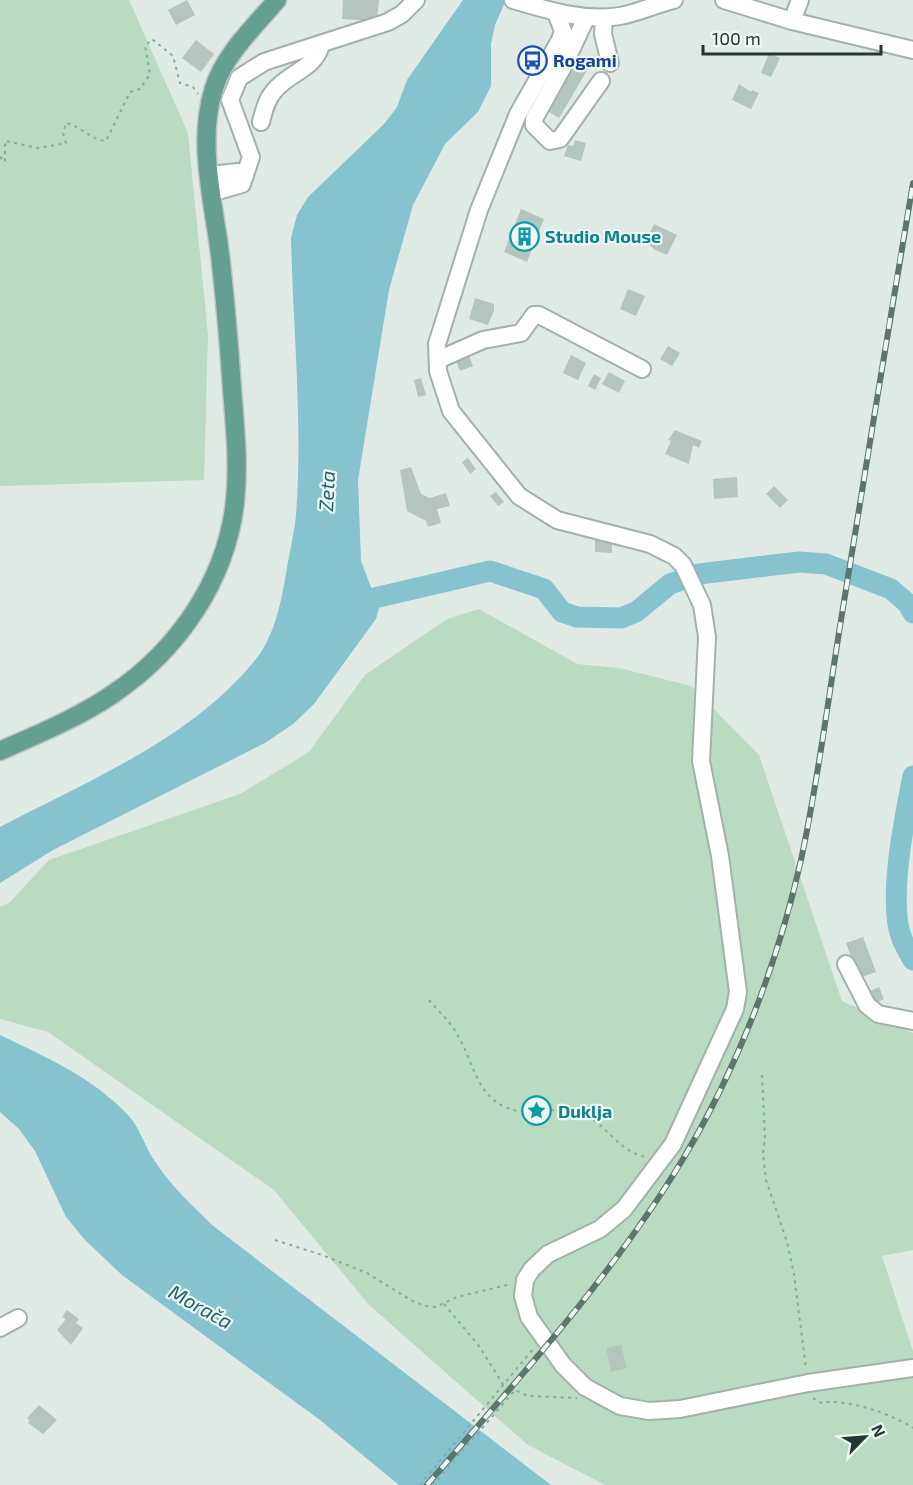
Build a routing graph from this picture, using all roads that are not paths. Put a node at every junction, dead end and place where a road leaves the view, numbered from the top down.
1 (277, 0) edge
2 (416, 0) edge
3 (513, 0) edge
4 (674, 0) edge
5 (724, 0) edge
6 (800, 0) edge
7 (556, 13) junction
8 (586, 18) junction
9 (604, 18) junction
10 (792, 21) junction
11 (321, 45) junction
12 (913, 50) edge
13 (610, 63) dead end
14 (602, 81) dead end
15 (261, 122) dead end
16 (217, 184) junction
17 (438, 360) junction
18 (642, 369) dead end
19 (0, 751) edge
20 (846, 964) dead end
21 (913, 1021) edge
22 (18, 1318) dead end
23 (0, 1328) edge
24 (913, 1368) edge

1 - 16 main road
2 - 11 street
3 - 7 street
4 - 9 street
5 - 10 street
6 - 10 street
7 - 8 street
7 - 17 street
8 - 9 street
8 - 14 street
9 - 13 street
10 - 12 street
11 - 15 street
11 - 16 street
16 - 19 main road
17 - 18 street
17 - 24 street
20 - 21 street
22 - 23 street

